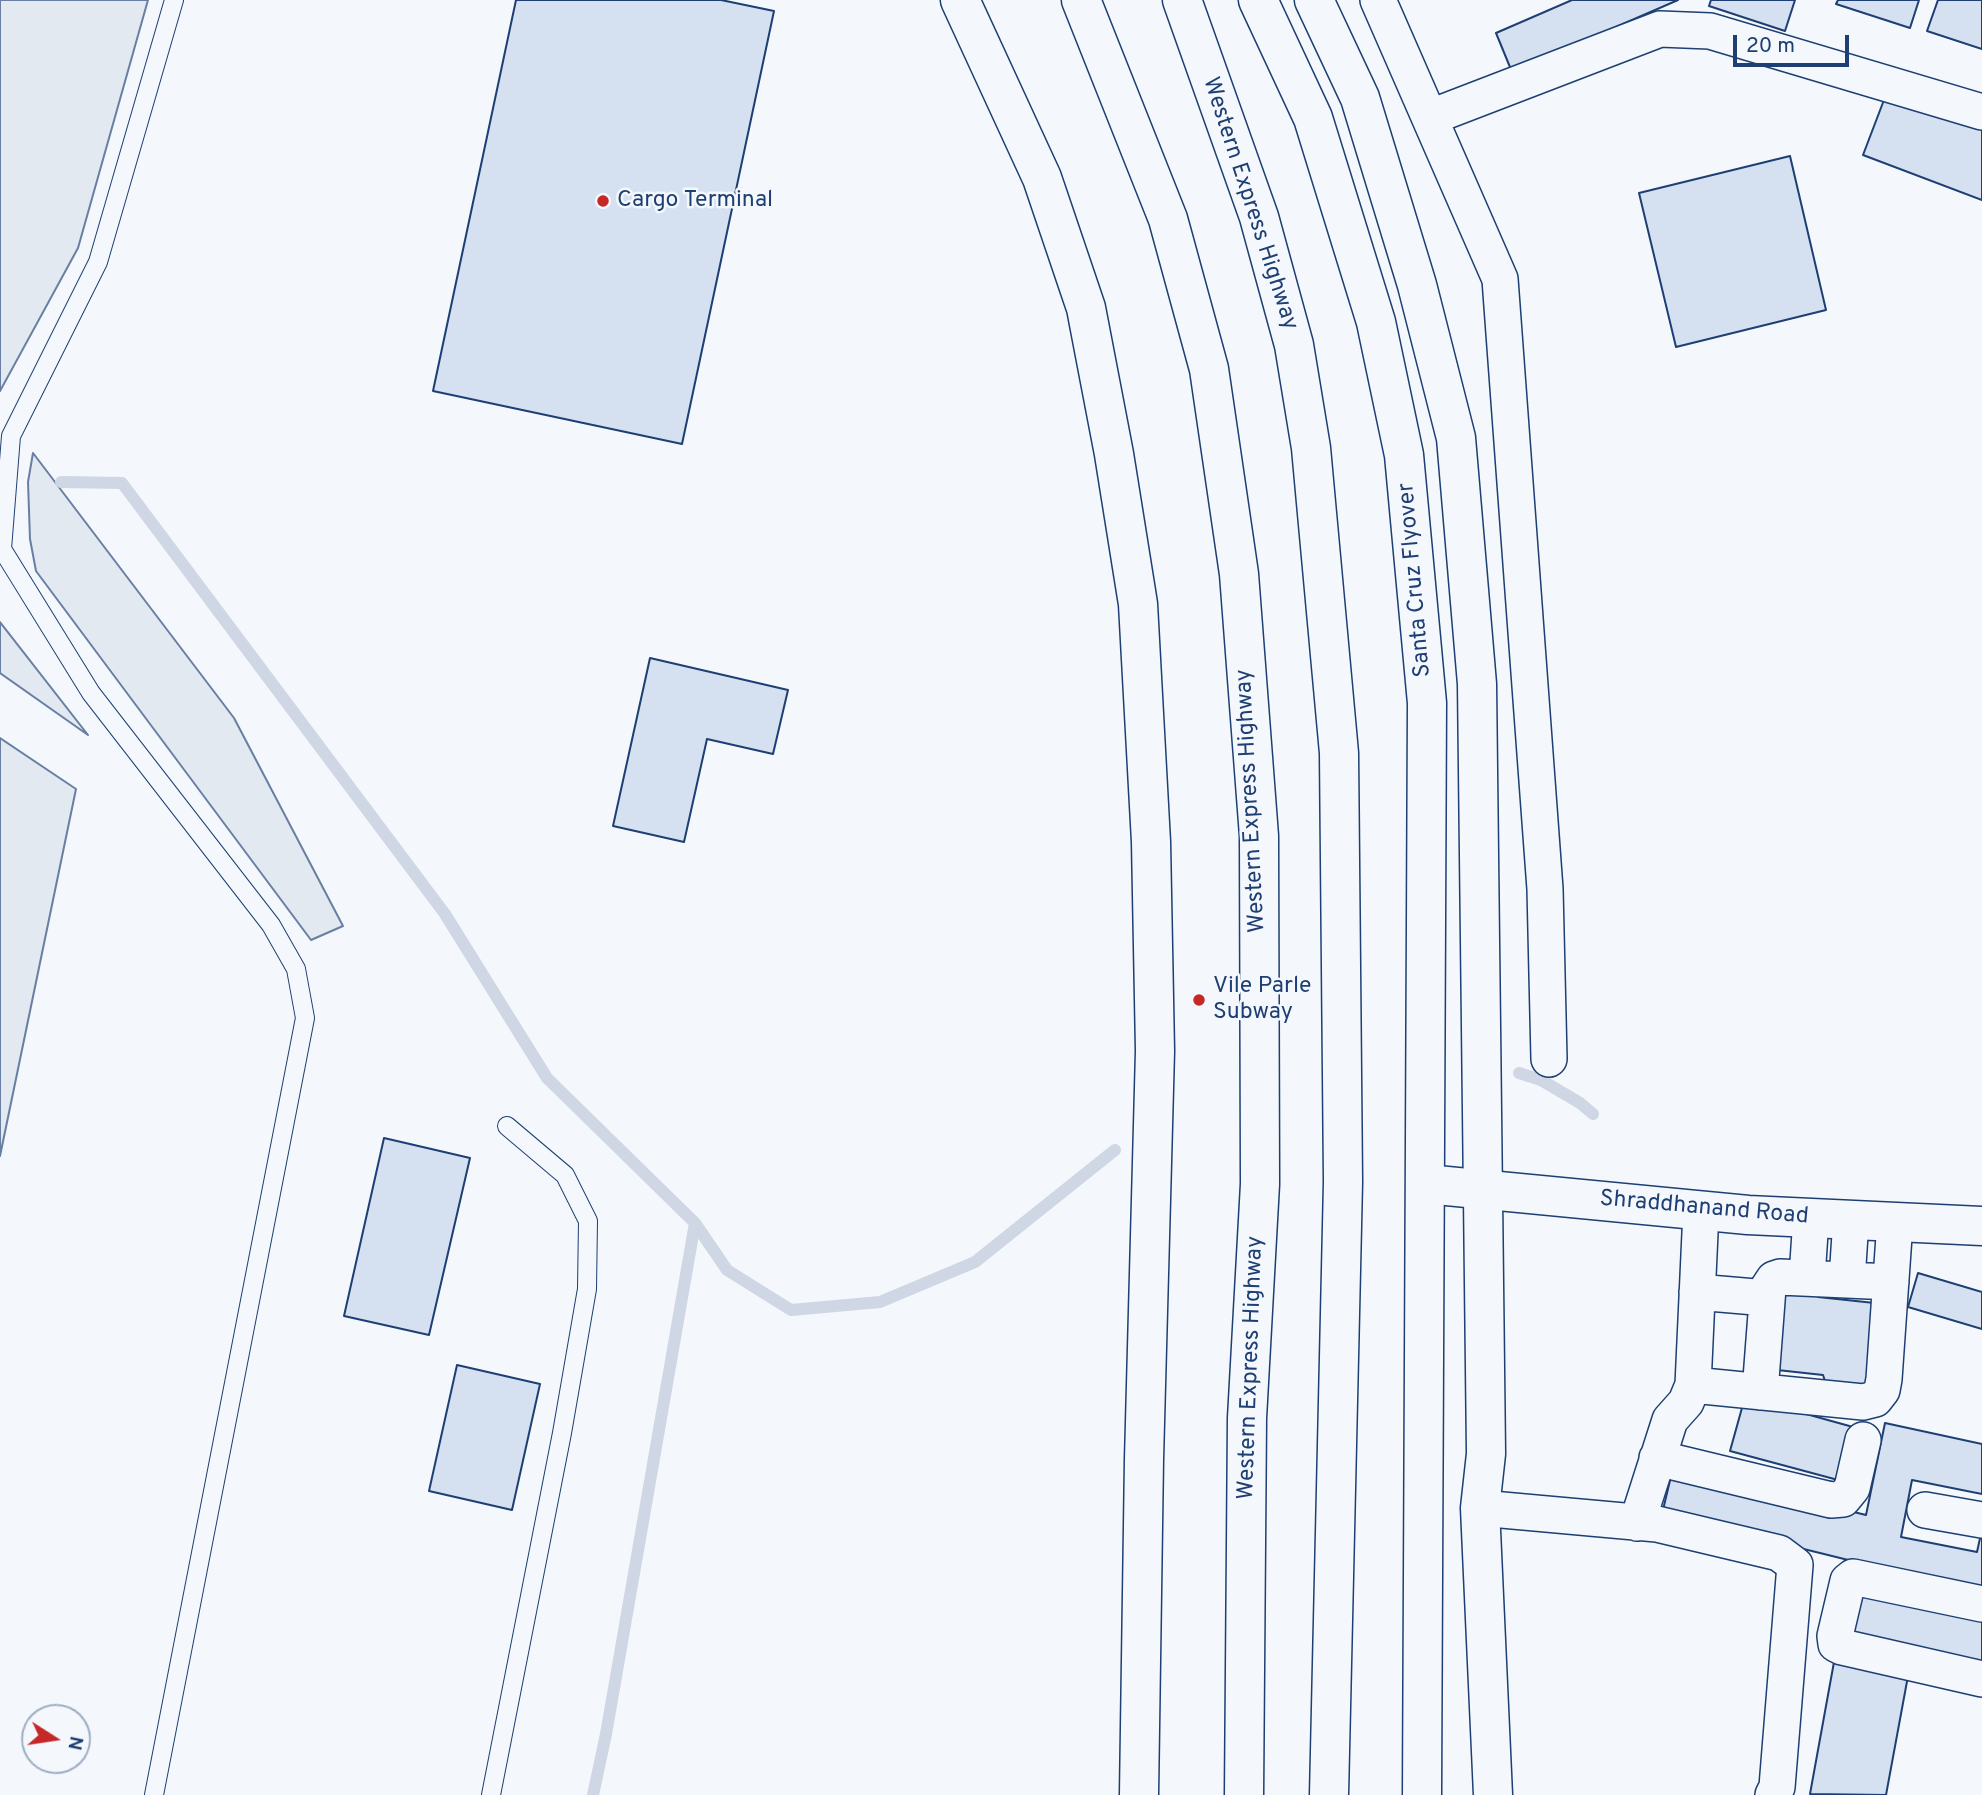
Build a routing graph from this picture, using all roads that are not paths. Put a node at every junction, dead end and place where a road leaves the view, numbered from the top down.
1 (174, 0) edge
2 (960, 0) edge
3 (1082, 0) edge
4 (1182, 0) edge
5 (1258, 0) edge
6 (1314, 0) edge
7 (1378, 0) edge
8 (1982, 112) edge
9 (1431, 117) junction
10 (1, 550) edge
11 (1549, 1059) dead end
12 (508, 1126) dead end
13 (1426, 1184) junction
14 (1485, 1189) junction
15 (1701, 1210) junction
16 (1811, 1218) junction
17 (1851, 1219) junction
18 (1895, 1222) junction
19 (1982, 1226) edge
20 (1807, 1278) junction
21 (1847, 1280) junction
22 (1891, 1282) junction
23 (1697, 1292) junction
24 (1767, 1298) junction
25 (1693, 1385) junction
26 (1760, 1392) junction
27 (1863, 1440) dead end
28 (1657, 1458) junction
29 (1480, 1508) junction
30 (1924, 1510) dead end
31 (1982, 1520) edge
32 (1637, 1522) junction
33 (1982, 1604) edge
34 (1982, 1679) edge
35 (1502, 1794) edge
36 (154, 1795) edge
37 (491, 1795) edge
38 (1139, 1795) edge
39 (1244, 1795) edge
40 (1329, 1795) edge
41 (1422, 1795) edge
42 (1773, 1795) edge

1 - 10 lane
2 - 38 main road
3 - 39 main road, Western Express Highway
4 - 40 main road, Western Express Highway
5 - 13 main road, Santa Cruz Flyover
6 - 14 main road
7 - 9 street
8 - 9 street
9 - 11 street
10 - 36 lane
12 - 37 lane
13 - 14 main road, Shraddhanand Road
13 - 41 main road, Santa Cruz Flyover
14 - 15 main road, Shraddhanand Road
14 - 29 main road
15 - 16 main road, Shraddhanand Road
15 - 23 street
16 - 17 main road, Shraddhanand Road
16 - 20 street
17 - 18 main road, Shraddhanand Road
17 - 21 street
18 - 19 main road, Shraddhanand Road
18 - 22 street
20 - 21 street
20 - 24 street
21 - 22 street
22 - 26 street
23 - 24 street
23 - 25 street
24 - 26 street
25 - 26 street
25 - 28 street
27 - 28 street
28 - 32 street
29 - 32 street
29 - 35 main road
30 - 31 street
32 - 42 street
33 - 34 street

